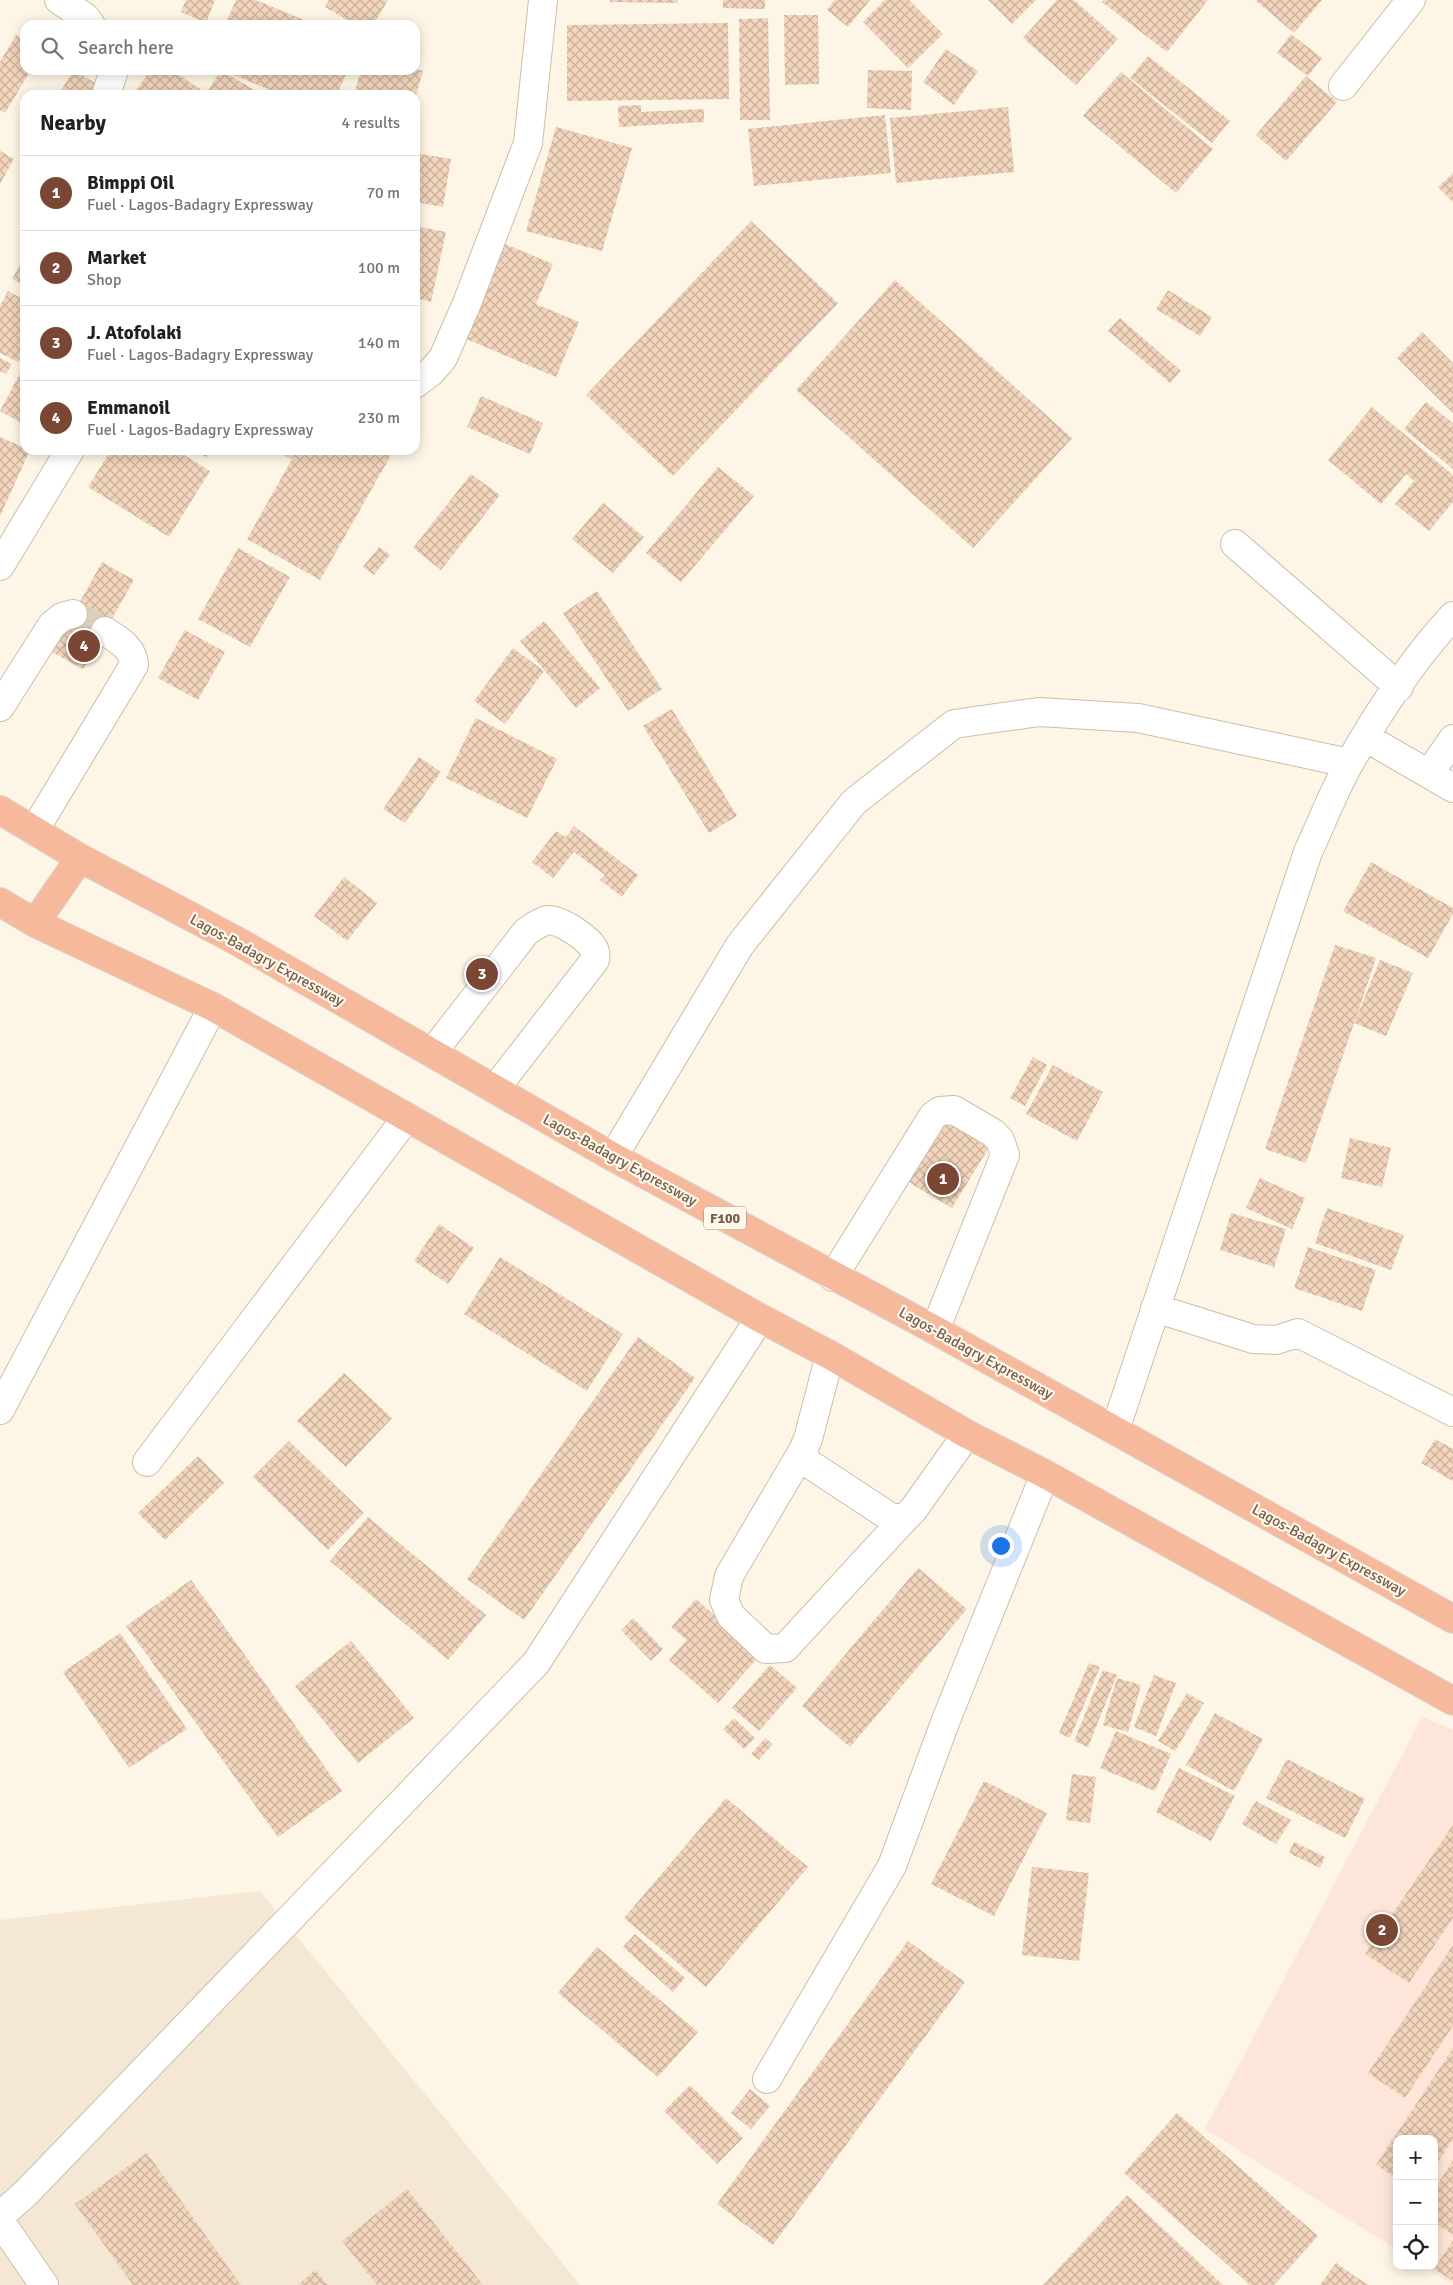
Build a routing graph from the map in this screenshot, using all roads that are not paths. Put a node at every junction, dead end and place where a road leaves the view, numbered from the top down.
1 (58, 0) edge
2 (543, 0) edge
3 (1411, 0) edge
4 (86, 20) edge
5 (112, 75) edge
6 (1343, 86) dead end
7 (108, 90) edge
8 (420, 380) edge
9 (67, 455) edge
10 (1235, 544) dead end
11 (0, 566) edge
12 (73, 614) dead end
13 (1453, 616) edge
14 (105, 631) tunnel mouth
15 (1399, 686) junction
16 (0, 707) edge
17 (1365, 737) junction
18 (1453, 740) edge
19 (1349, 763) junction
20 (1429, 774) junction
21 (1453, 788) edge
22 (0, 810) edge
23 (34, 831) junction
24 (80, 858) junction
25 (0, 902) edge
26 (35, 923) junction
27 (214, 1007) junction
28 (432, 1053) junction
29 (495, 1089) junction
30 (407, 1117) junction
31 (613, 1157) junction
32 (833, 1277) junction
33 (1156, 1308) junction
34 (760, 1318) junction
35 (935, 1330) junction
36 (830, 1354) junction
37 (0, 1410) edge
38 (1453, 1412) edge
39 (1115, 1430) junction
40 (967, 1434) junction
41 (802, 1452) junction
42 (148, 1462) dead end
43 (1045, 1474) junction
44 (904, 1519) junction
45 (1453, 1619) edge
46 (1453, 1701) edge
47 (767, 2079) dead end
48 (0, 2216) edge
49 (0, 2221) edge
50 (44, 2285) edge

1 - 4 street
2 - 8 street
3 - 6 street
5 - 7 street
9 - 11 street
10 - 15 street
12 - 16 street
13 - 15 street
14 - 23 street
15 - 17 street
17 - 19 street
17 - 20 street
18 - 20 street
19 - 31 street
19 - 33 street
20 - 21 street
22 - 23 highway, Lagos-Badagry Expressway / F100
23 - 24 highway, Lagos-Badagry Expressway / F100
24 - 26 highway
24 - 28 highway, Lagos-Badagry Expressway / F100
25 - 26 highway
26 - 27 highway
27 - 30 highway
27 - 37 street
28 - 29 highway, Lagos-Badagry Expressway / F100
28 - 29 street
29 - 31 highway, Lagos-Badagry Expressway / F100
30 - 34 highway
30 - 42 street
31 - 32 highway, Lagos-Badagry Expressway / F100
32 - 35 highway, Lagos-Badagry Expressway / F100
32 - 35 street
33 - 38 street
33 - 39 street
34 - 36 highway
34 - 48 street
35 - 39 highway, Lagos-Badagry Expressway / F100
36 - 40 highway
36 - 41 street
39 - 45 highway, Lagos-Badagry Expressway / F100
40 - 43 highway
40 - 44 street
41 - 44 street
41 - 44 street
43 - 46 highway
43 - 47 street
49 - 50 street

